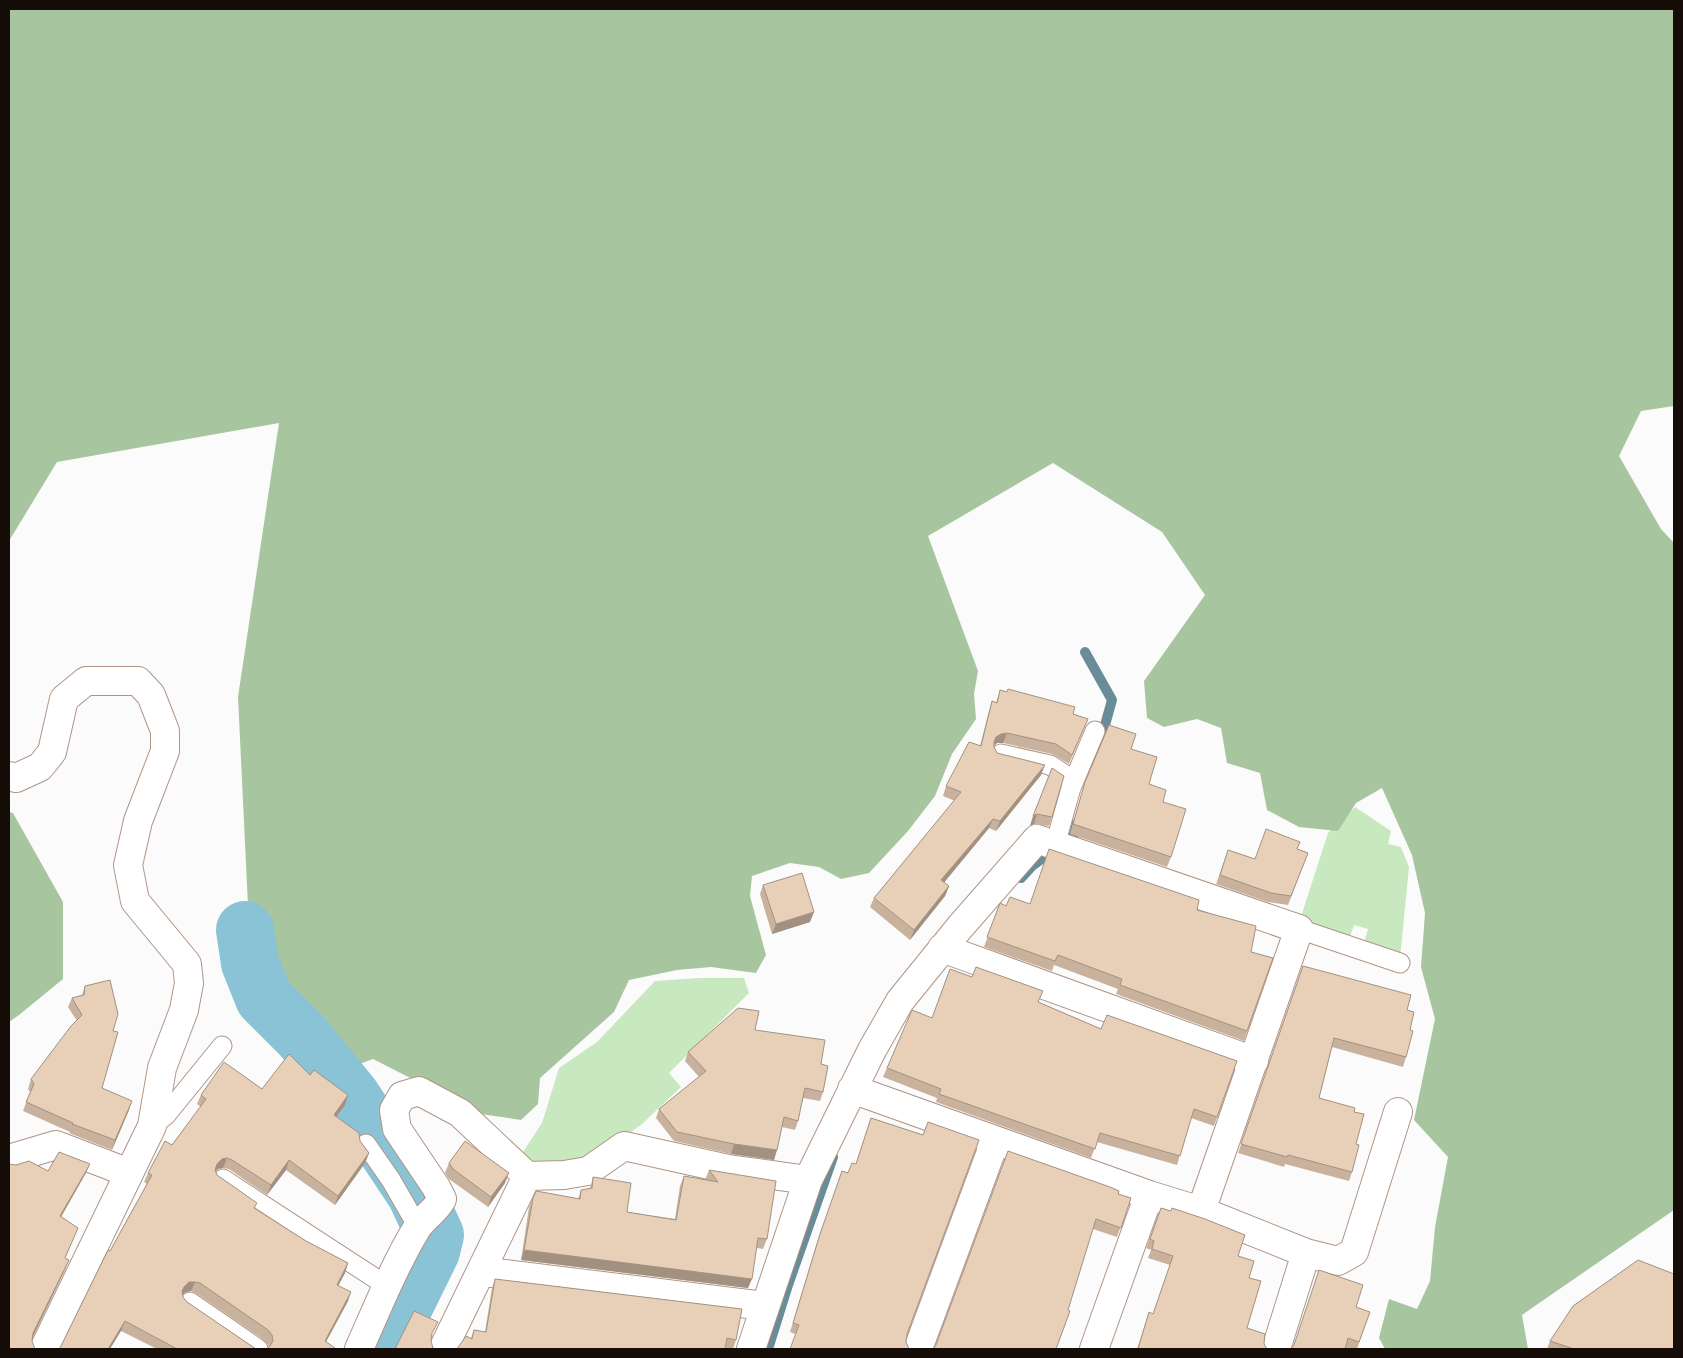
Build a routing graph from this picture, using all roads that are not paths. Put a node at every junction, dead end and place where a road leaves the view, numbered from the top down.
1 (1094, 731) dead end
2 (1001, 754) edge
3 (9, 776) edge
4 (1074, 780) junction
5 (1055, 845) junction
6 (1299, 929) junction
7 (942, 948) junction
8 (1400, 963) dead end
9 (222, 1046) dead end
10 (1254, 1061) junction
11 (852, 1089) junction
12 (1398, 1112) dead end
13 (152, 1126) junction
14 (994, 1141) junction
15 (366, 1144) dead end
16 (9, 1159) edge
17 (129, 1173) junction
18 (527, 1176) junction
19 (223, 1179) edge
20 (808, 1180) junction
21 (1149, 1195) junction
22 (1201, 1211) junction
23 (426, 1219) junction
24 (1306, 1253) junction
25 (481, 1271) junction
26 (387, 1286) junction
27 (190, 1302) edge
28 (765, 1306) junction
29 (44, 1349) edge
30 (258, 1349) edge
31 (359, 1349) edge
32 (443, 1349) edge
33 (751, 1349) edge
34 (918, 1349) edge
35 (1094, 1349) edge
36 (1276, 1349) edge

1 - 4 lane
2 - 4 lane
3 - 13 street
4 - 5 lane
5 - 6 street
5 - 7 street
6 - 8 lane
6 - 10 street
7 - 10 street
7 - 11 street
9 - 13 lane
10 - 22 street
11 - 14 street
11 - 20 street
12 - 24 street
13 - 17 street
14 - 21 street
14 - 34 street
15 - 23 lane
16 - 17 street
17 - 29 street
18 - 20 street
18 - 23 street
18 - 25 street
19 - 26 lane
20 - 28 street
21 - 22 street
21 - 35 street
22 - 24 street
23 - 26 street
24 - 36 street
25 - 28 street
25 - 32 street
26 - 31 street
27 - 30 lane
28 - 33 street

